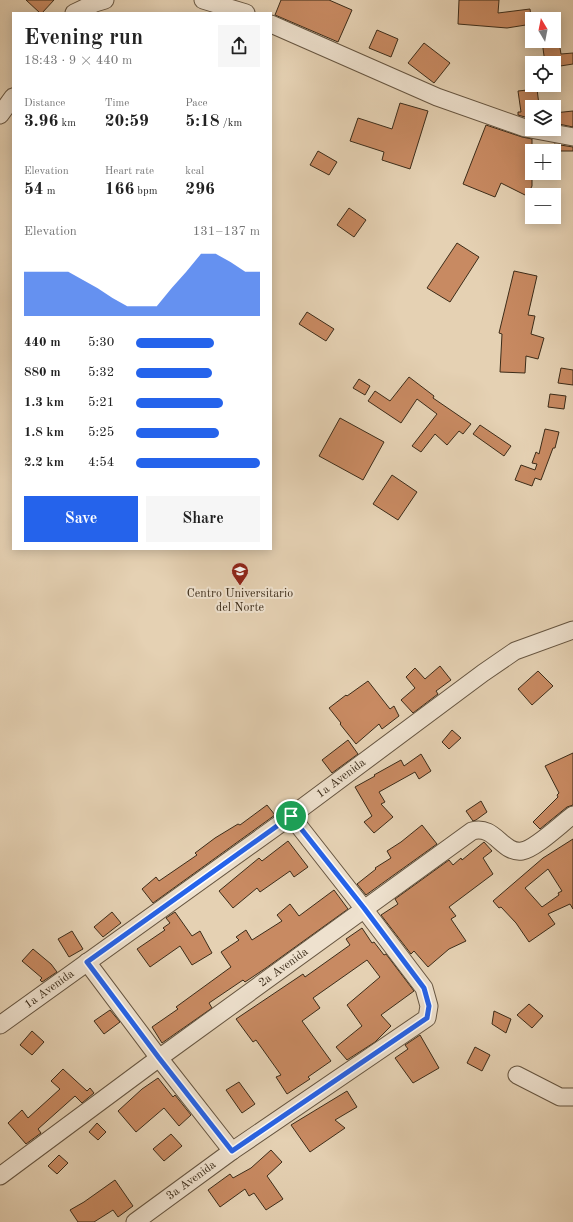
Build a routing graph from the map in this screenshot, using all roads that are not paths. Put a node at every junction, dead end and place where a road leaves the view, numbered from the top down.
1 (69, 0) edge
2 (105, 0) edge
3 (203, 0) edge
4 (66, 12) edge
5 (76, 12) edge
6 (243, 12) edge
7 (272, 24) edge
8 (12, 98) edge
9 (0, 115) edge
10 (573, 137) edge
11 (573, 630) edge
12 (573, 815) edge
13 (291, 816) junction
14 (364, 908) junction
15 (87, 962) junction
16 (0, 1026) edge
17 (159, 1058) junction
18 (517, 1076) dead end
19 (573, 1097) edge
20 (232, 1151) junction
21 (0, 1176) edge
22 (136, 1222) edge

1 - 4 street
2 - 5 street
3 - 6 street
7 - 10 street
8 - 9 street
11 - 13 street, 1a Avenida
12 - 14 street, 2a Avenida
13 - 14 street
13 - 15 street, 1a Avenida
14 - 17 street, 2a Avenida
14 - 20 street, 3a Avenida
15 - 16 street, 1a Avenida
15 - 17 street
17 - 20 street
17 - 21 street, 2a Avenida
18 - 19 street
20 - 22 street, 3a Avenida

